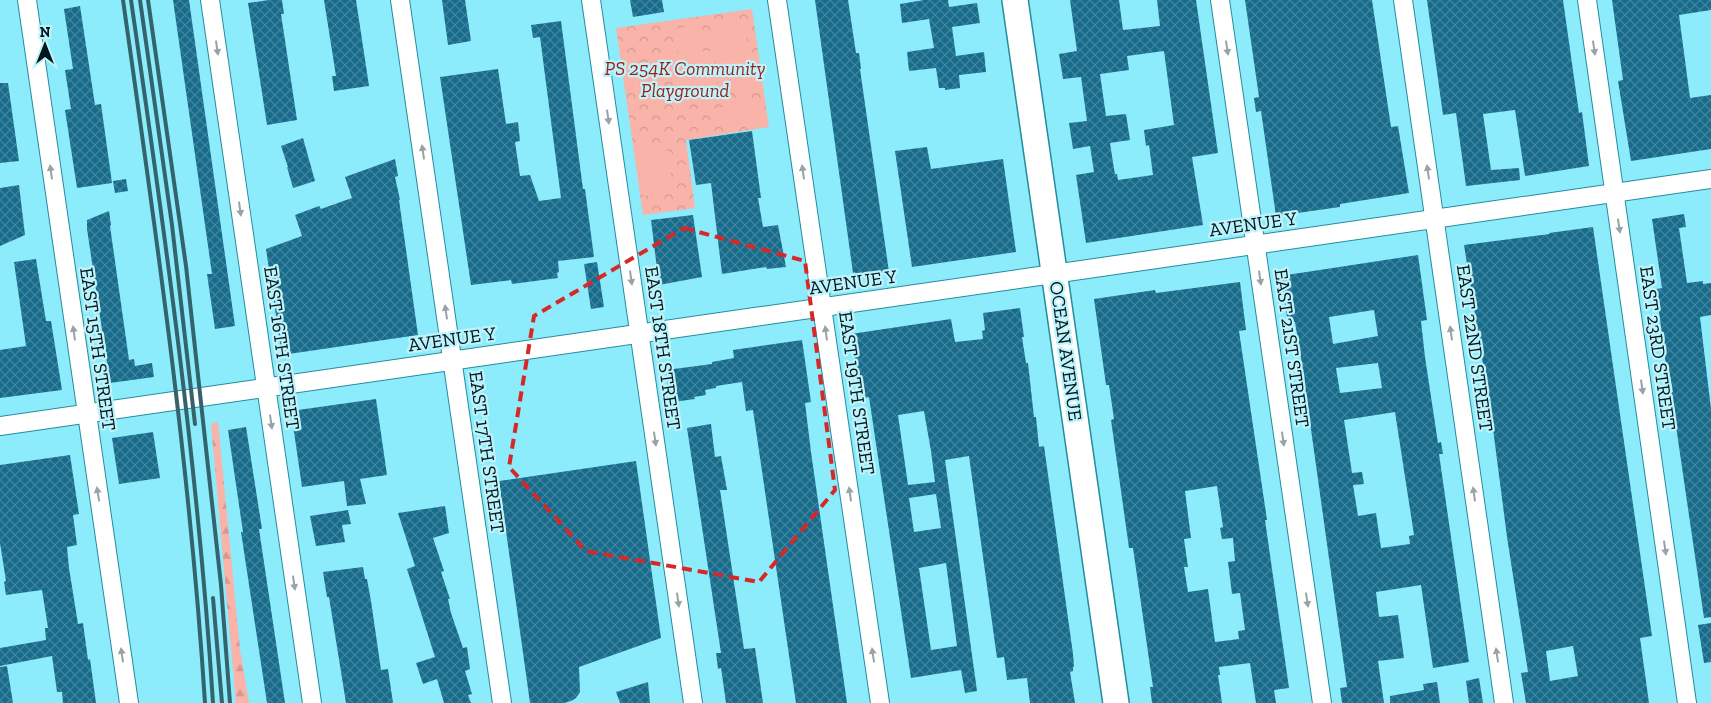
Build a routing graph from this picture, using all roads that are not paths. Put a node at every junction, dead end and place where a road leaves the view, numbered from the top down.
1 (27, 0) edge
2 (210, 0) edge
3 (400, 0) edge
4 (591, 0) edge
5 (777, 0) edge
6 (1015, 0) edge
7 (1220, 0) edge
8 (1403, 0) edge
9 (1587, 0) edge
10 (1711, 179) edge
11 (1615, 193) junction
12 (1435, 219) junction
13 (1255, 245) junction
14 (1055, 274) junction
15 (822, 307) junction
16 (640, 334) junction
17 (453, 361) junction
18 (266, 388) junction
19 (86, 413) junction
20 (0, 426) edge
21 (129, 703) edge
22 (312, 703) edge
23 (502, 703) edge
24 (693, 703) edge
25 (880, 703) edge
26 (1116, 703) edge
27 (1322, 703) edge
28 (1504, 703) edge
29 (1687, 703) edge

19 -> 1 street, EAST 15TH STREET
2 -> 18 street, EAST 16TH STREET
17 -> 3 street, EAST 17TH STREET
4 -> 16 street, EAST 18TH STREET
15 -> 5 street, EAST 19TH STREET
6 - 14 main road, OCEAN AVENUE
7 -> 13 street, EAST 21ST STREET
12 -> 8 street, EAST 22ND STREET
9 -> 11 street, EAST 23RD STREET
10 - 11 street, AVENUE Y
11 - 12 street, AVENUE Y
11 -> 29 street, EAST 23RD STREET
12 - 13 street, AVENUE Y
28 -> 12 street, EAST 22ND STREET
13 - 14 street, AVENUE Y
13 -> 27 street, EAST 21ST STREET
14 - 15 street, AVENUE Y
14 - 26 main road, OCEAN AVENUE
15 - 16 street, AVENUE Y
25 -> 15 street, EAST 19TH STREET
16 - 17 street, AVENUE Y
16 -> 24 street, EAST 18TH STREET
17 - 18 street, AVENUE Y
17 - 23 street, EAST 17TH STREET
18 - 19 street, AVENUE Y
18 -> 22 street, EAST 16TH STREET
19 - 20 street, AVENUE Y
21 -> 19 street, EAST 15TH STREET

